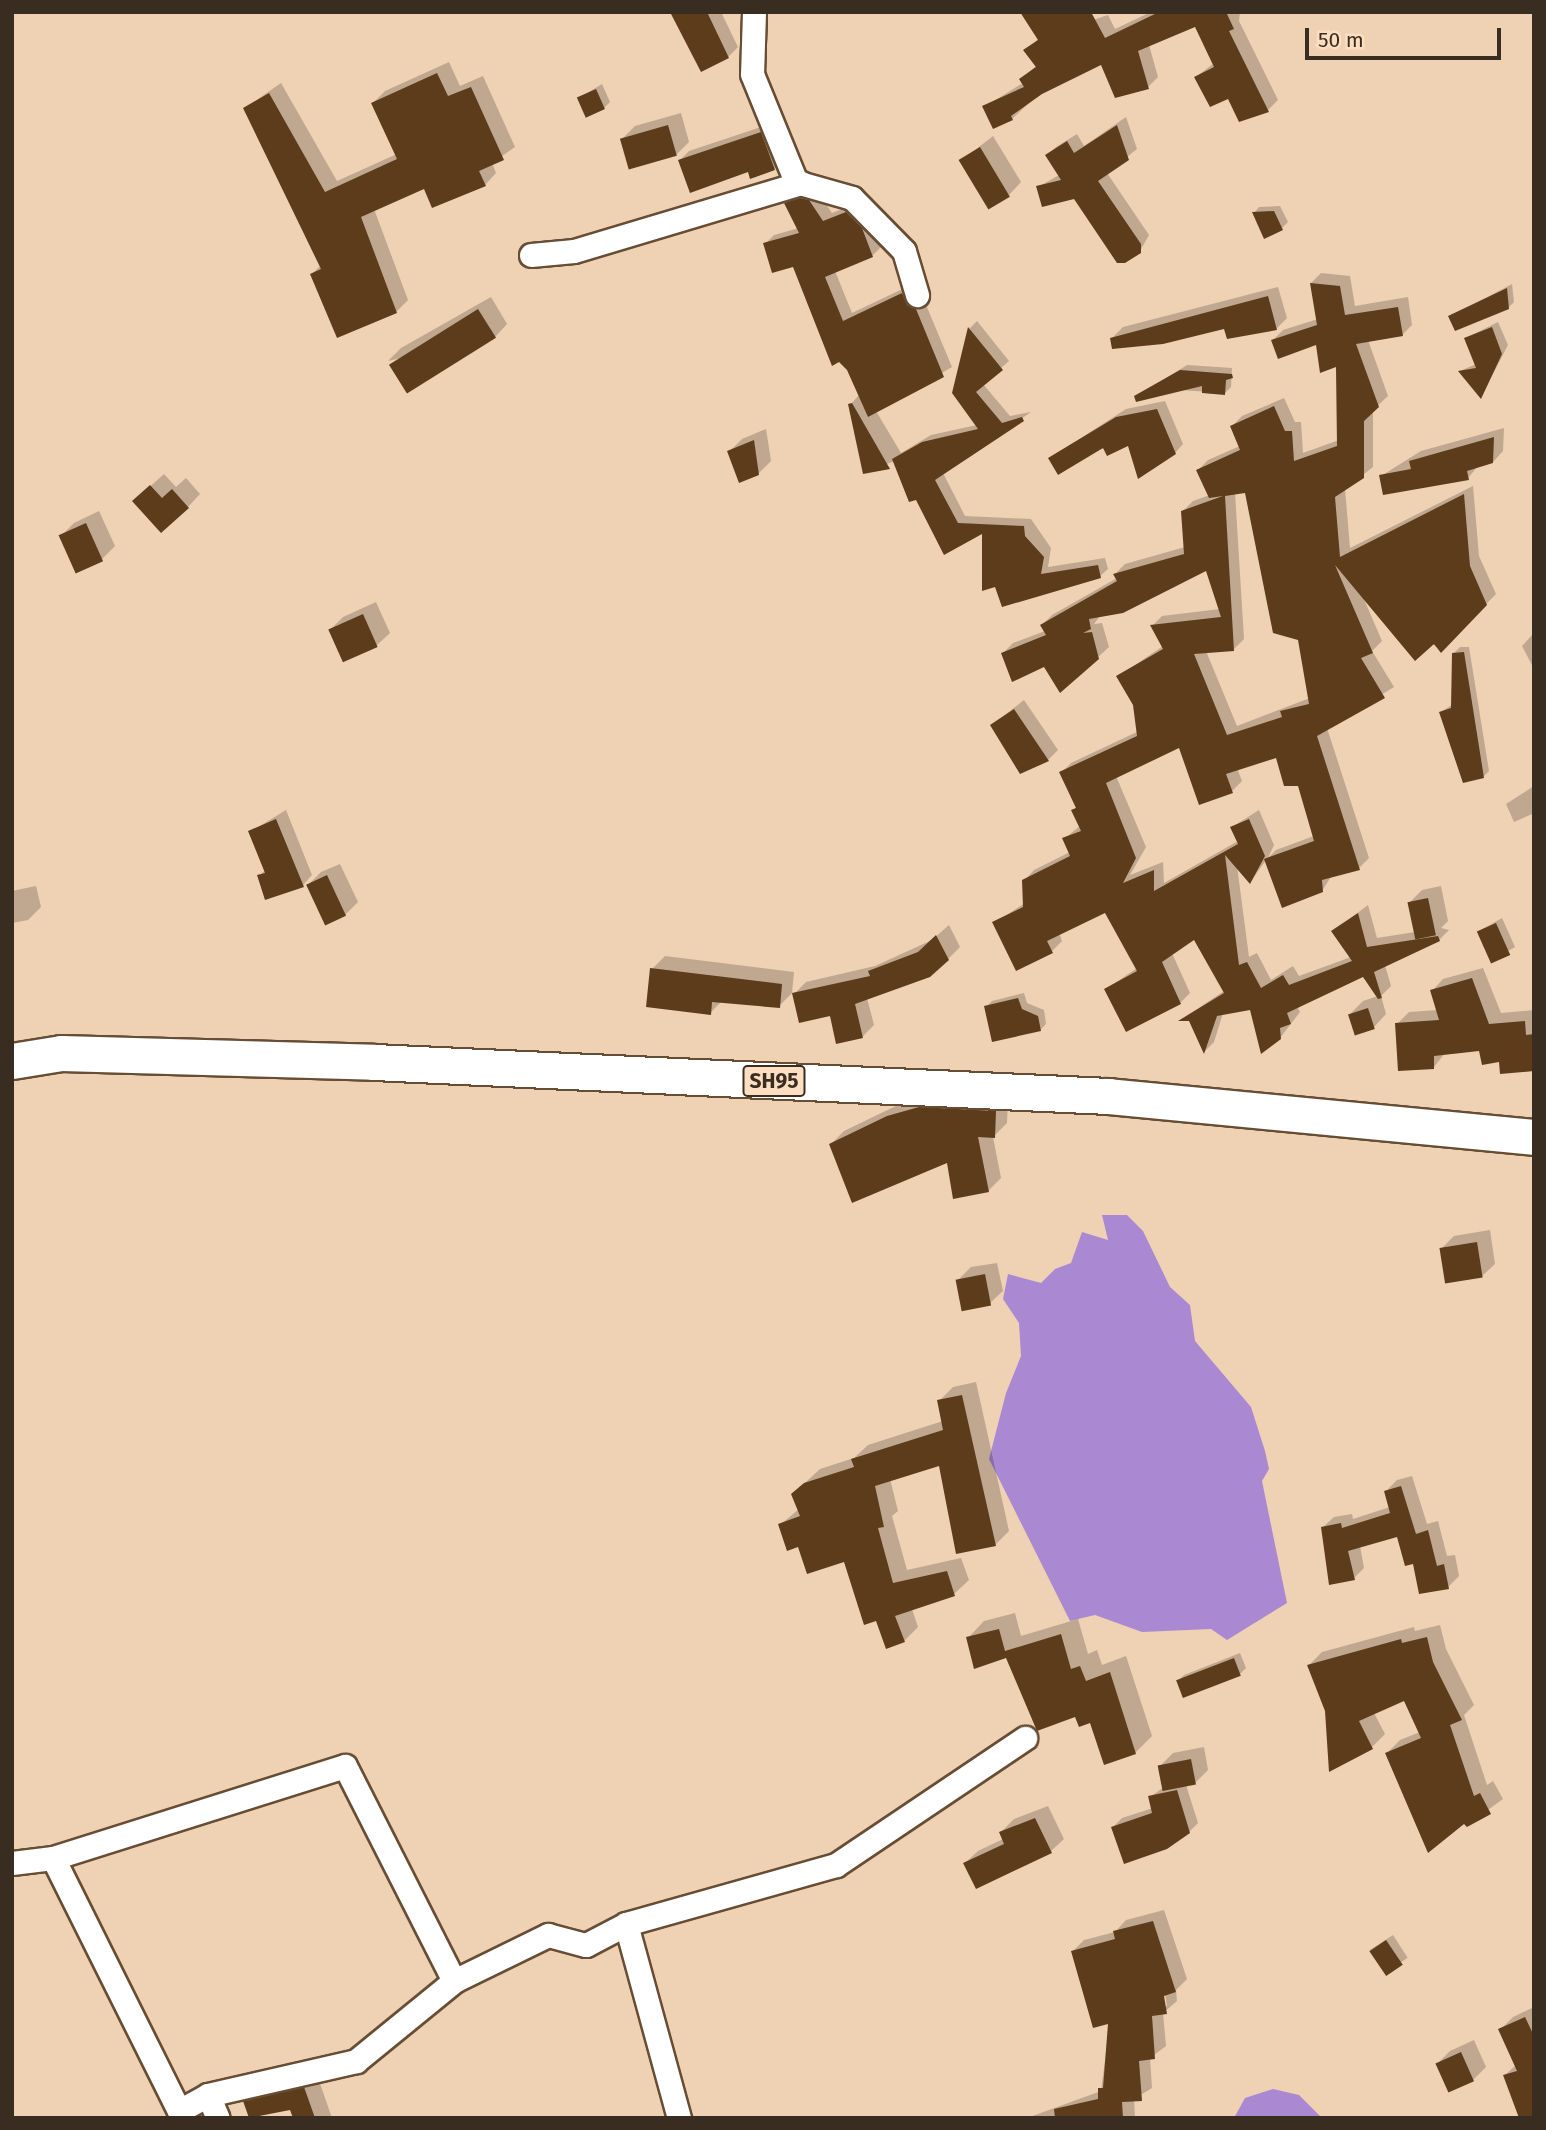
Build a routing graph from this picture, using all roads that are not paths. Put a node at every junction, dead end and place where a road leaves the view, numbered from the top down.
1 (754, 12) edge
2 (801, 183) junction
3 (531, 255) dead end
4 (917, 295) dead end
5 (12, 1061) edge
6 (1534, 1136) edge
7 (1025, 1738) dead end
8 (53, 1858) junction
9 (12, 1863) edge
10 (626, 1924) junction
11 (454, 1981) junction
12 (208, 2095) junction
13 (218, 2118) edge
14 (679, 2118) edge

1 - 2 street
2 - 3 street
2 - 4 street
5 - 6 main road, SH95
7 - 10 street
8 - 9 street
8 - 11 street
8 - 12 street
10 - 11 street
10 - 14 street
11 - 12 street
12 - 13 street

